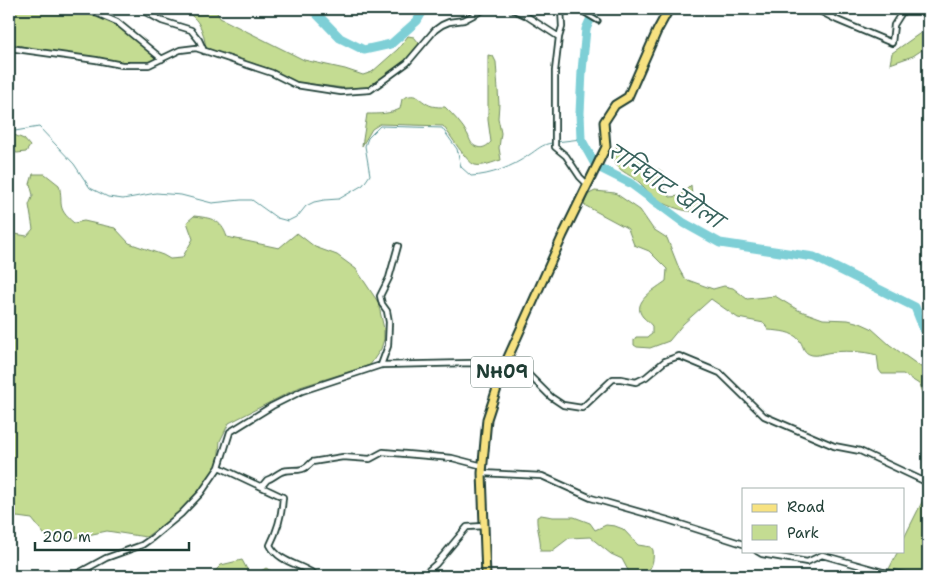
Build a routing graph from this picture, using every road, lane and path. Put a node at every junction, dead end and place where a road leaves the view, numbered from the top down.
1 (87, 9) edge
2 (140, 9) edge
3 (485, 9) edge
4 (512, 9) edge
5 (562, 9) edge
6 (578, 9) edge
7 (669, 9) edge
8 (816, 9) edge
9 (904, 9) edge
10 (598, 21) dead end
11 (559, 37) junction
12 (9, 48) edge
13 (204, 51) junction
14 (162, 59) junction
15 (587, 184) junction
16 (398, 246) dead end
17 (505, 364) junction
18 (381, 365) junction
19 (219, 467) junction
20 (483, 470) junction
21 (928, 483) edge
22 (262, 486) junction
23 (484, 526) junction
24 (742, 544) edge
25 (759, 552) edge
26 (73, 576) edge
27 (316, 576) edge
28 (422, 576) edge
29 (486, 576) edge
30 (914, 576) edge

1 - 14 street
2 - 13 street
3 - 13 street
4 - 11 street
5 - 11 street
6 - 10 street
7 - 15 main road, NH09
8 - 9 street
11 - 15 street
12 - 14 street
13 - 14 street
15 - 17 main road, NH09
16 - 18 street
17 - 18 street
17 - 20 main road, NH09
17 - 21 street
18 - 19 street
19 - 22 street
19 - 26 street
20 - 22 street
20 - 23 main road, NH09
20 - 24 street
22 - 27 street
23 - 28 street
23 - 29 main road, NH09
25 - 30 street

